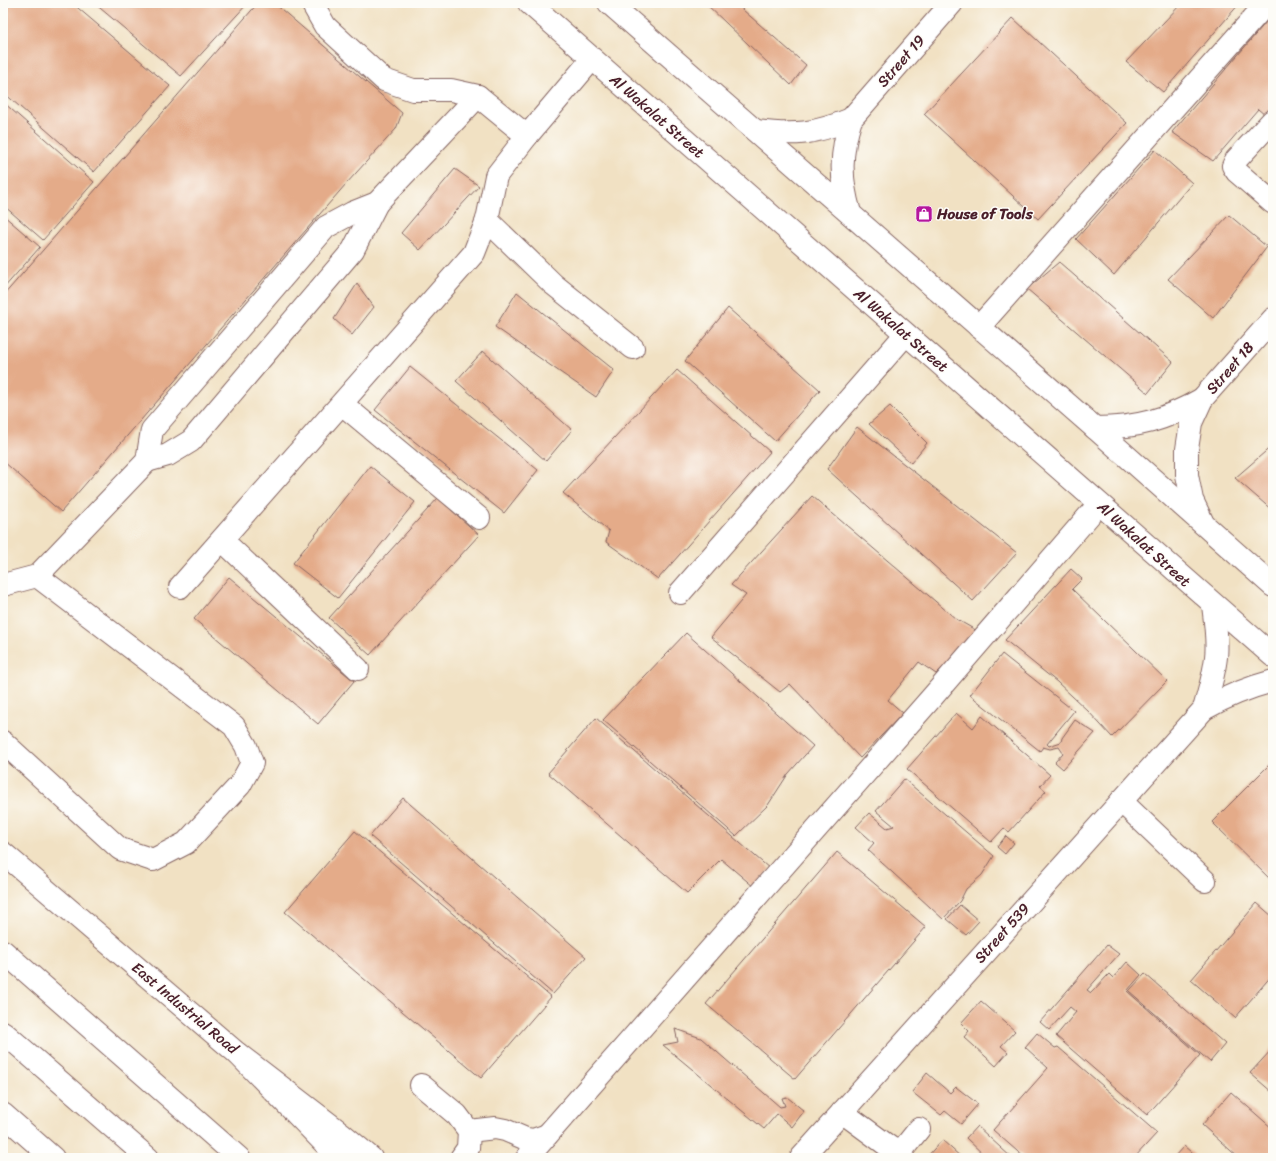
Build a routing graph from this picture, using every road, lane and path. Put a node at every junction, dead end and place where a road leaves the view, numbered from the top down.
1 (312, 3) edge
2 (529, 3) edge
3 (609, 3) edge
4 (952, 3) edge
5 (1267, 3) edge
6 (592, 59) junction
7 (478, 96) junction
8 (851, 119) junction
9 (1272, 121) dead end
10 (756, 131) junction
11 (527, 136) junction
12 (377, 203) junction
13 (1273, 203) edge
14 (850, 213) junction
15 (487, 220) junction
16 (1273, 319) edge
17 (979, 327) junction
18 (905, 335) junction
19 (633, 348) dead end
20 (1202, 399) junction
21 (342, 404) junction
22 (1095, 428) junction
23 (147, 461) junction
24 (1099, 504) junction
25 (479, 518) dead end
26 (1203, 524) junction
27 (222, 540) junction
28 (37, 576) junction
29 (3, 586) edge
30 (1273, 586) edge
31 (180, 587) dead end
32 (680, 593) dead end
33 (1212, 604) junction
34 (1273, 656) edge
35 (358, 669) dead end
36 (1273, 681) edge
37 (1204, 708) junction
38 (3, 742) edge
39 (1121, 801) junction
40 (3, 853) edge
41 (1205, 881) dead end
42 (3, 951) edge
43 (3, 1032) edge
44 (238, 1054) junction
45 (420, 1085) dead end
46 (842, 1112) junction
47 (3, 1114) edge
48 (919, 1129) dead end
49 (469, 1131) junction
50 (547, 1135) junction
51 (53, 1158) edge
52 (148, 1158) edge
53 (239, 1158) edge
54 (339, 1158) edge
55 (371, 1158) edge
56 (461, 1158) edge
57 (527, 1158) edge
58 (801, 1158) edge

1 - 7 main road
2 - 6 main road, Al Wakalat Street
3 - 10 main road
4 - 8 main road, Street 19
5 - 17 main road
6 - 11 main road
6 - 18 main road, Al Wakalat Street
7 - 11 main road
7 - 12 main road
8 - 10 main road, Street 19
8 - 14 main road, Street 19
9 - 13 main road
10 - 14 main road
11 - 15 main road
12 - 23 main road
12 - 23 main road
14 - 17 main road
15 - 19 main road
15 - 21 main road
16 - 20 main road, Street 18
17 - 22 main road
18 - 24 main road, Al Wakalat Street
18 - 32 main road
20 - 22 main road, Street 18
20 - 26 main road, Street 18
21 - 25 main road
21 - 27 main road
22 - 26 main road
23 - 28 main road
24 - 33 main road, Al Wakalat Street
24 - 50 main road
26 - 30 main road
27 - 31 main road
27 - 35 main road
28 - 29 main road
28 - 38 main road
33 - 34 main road, Al Wakalat Street
33 - 37 main road, Street 539
36 - 37 main road, Street 539
37 - 39 main road, Street 539
39 - 41 main road
39 - 46 main road, Street 539
40 - 44 main road, East Industrial Road
42 - 53 main road
43 - 52 main road
44 - 54 main road
44 - 55 main road, East Industrial Road
45 - 49 main road
46 - 48 main road
46 - 58 main road, Street 539
47 - 51 main road
49 - 50 main road
49 - 56 main road
50 - 57 main road

